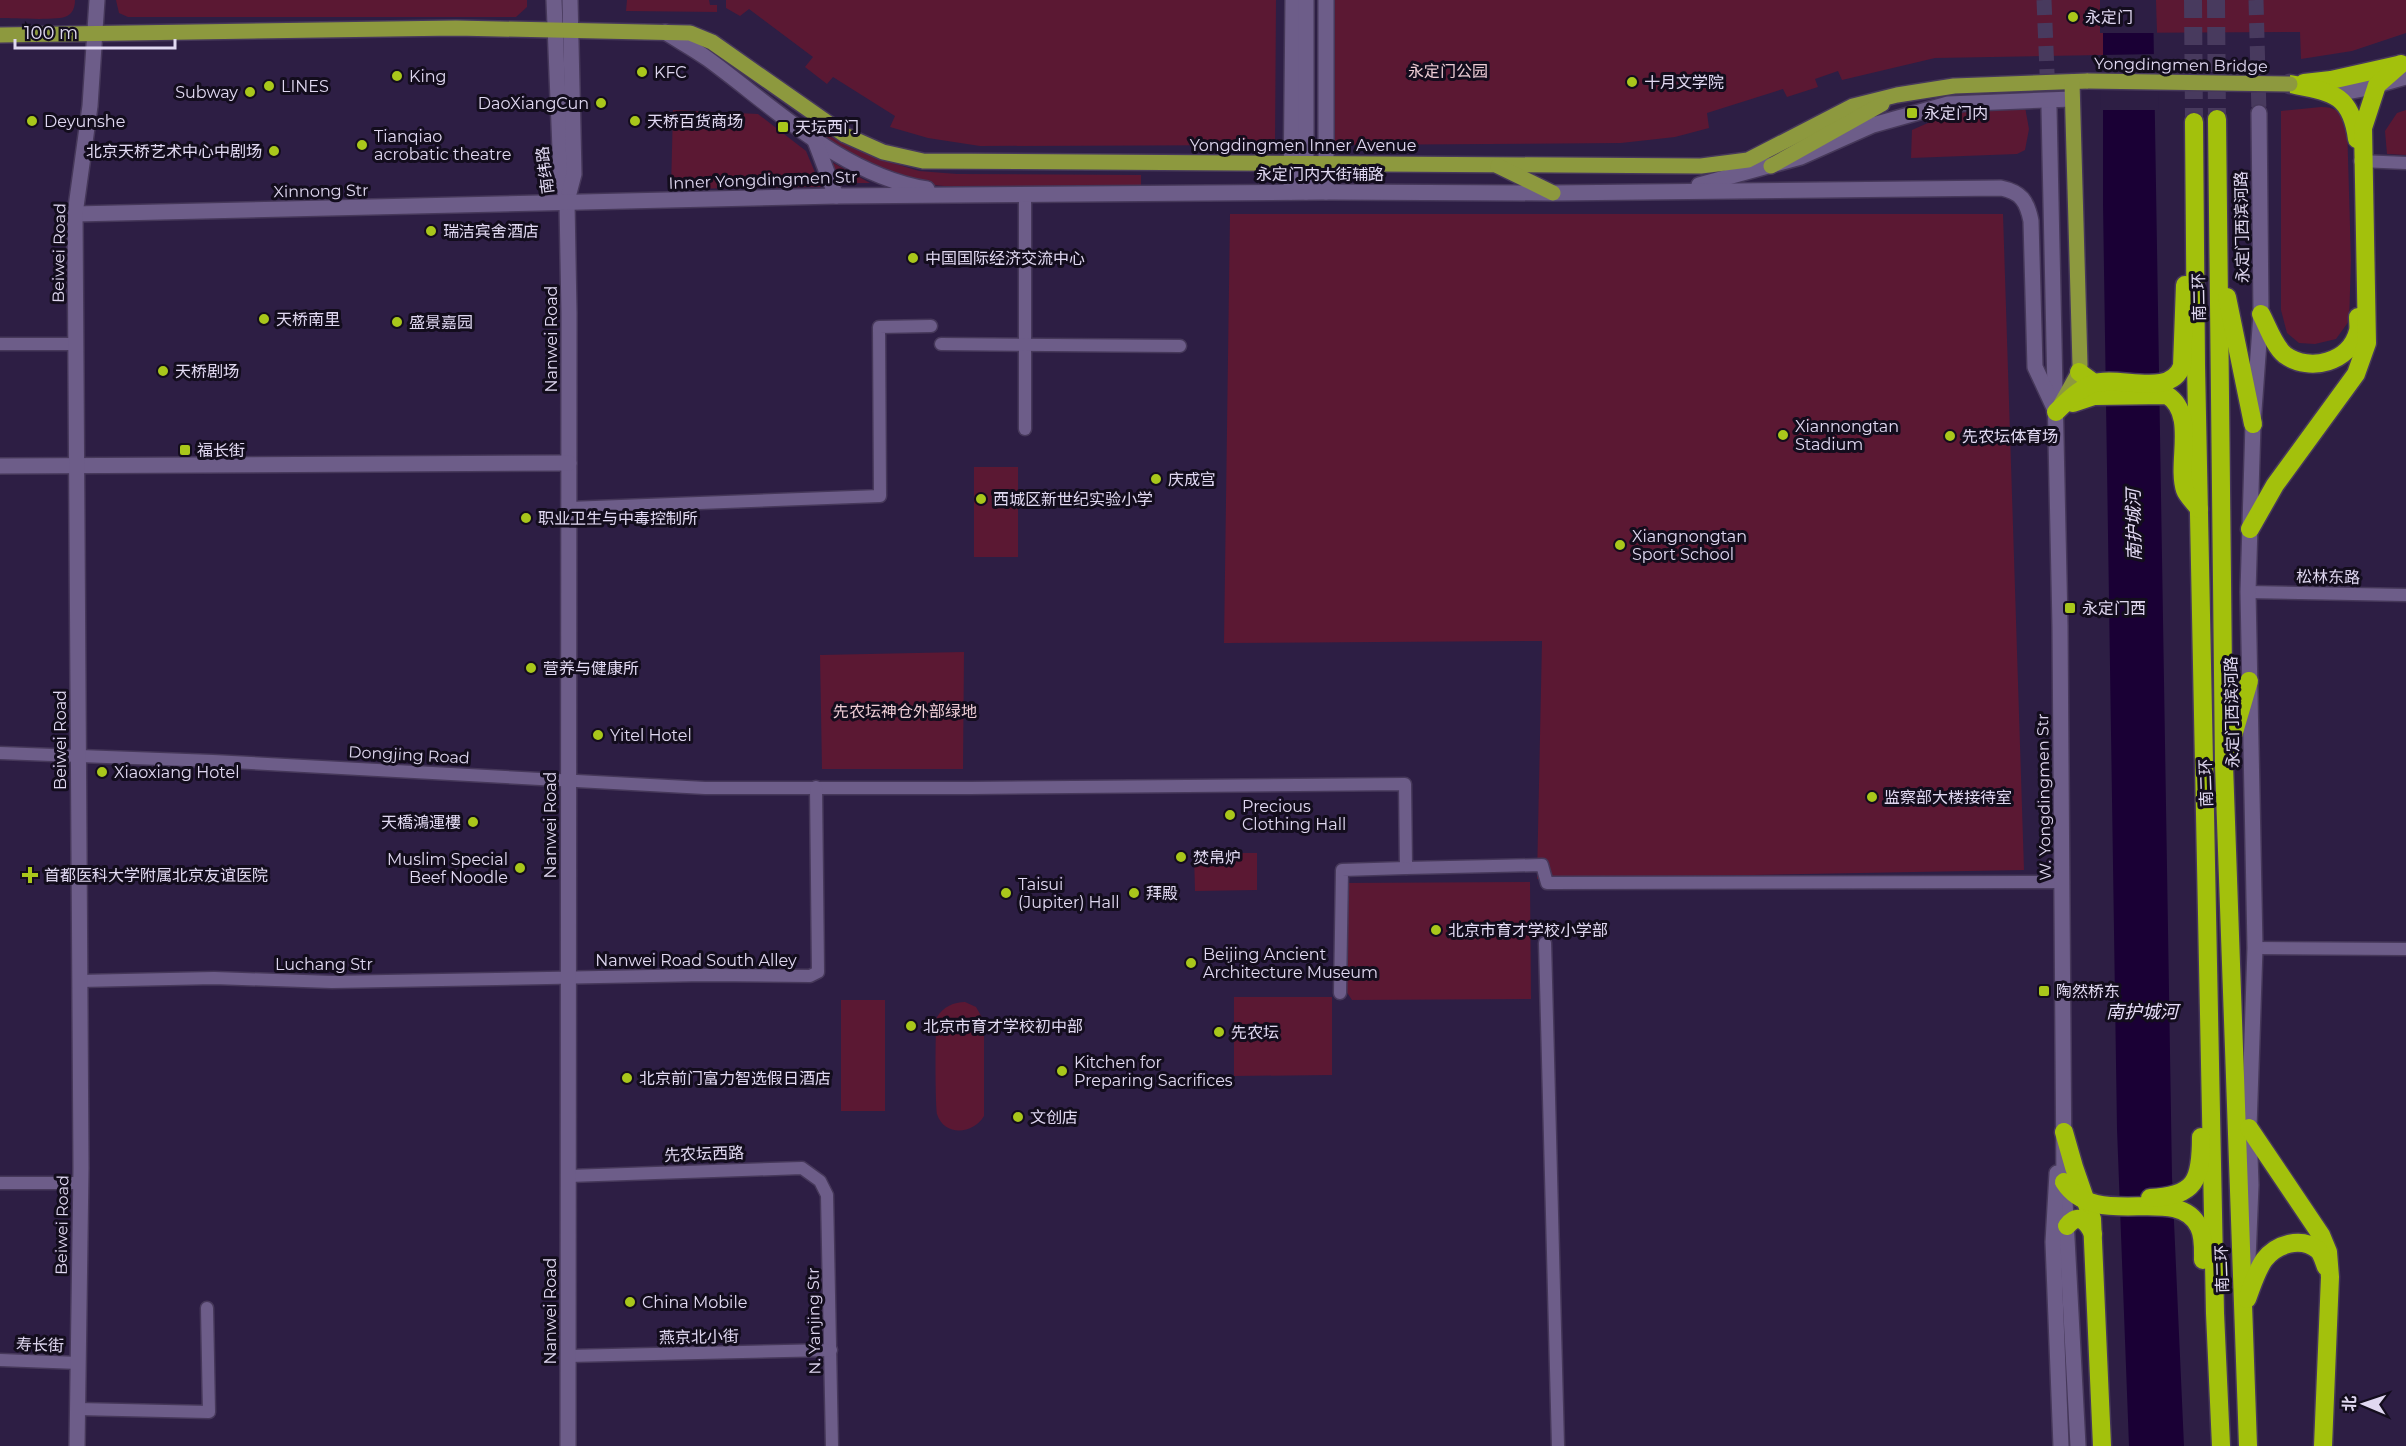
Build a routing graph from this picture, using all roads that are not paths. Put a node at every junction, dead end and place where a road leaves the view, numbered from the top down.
1 (97, 0) edge
2 (554, 0) edge
3 (570, 0) edge
4 (1293, 0) edge
5 (1306, 0) edge
6 (1315, 0) edge
7 (1326, 0) edge
8 (554, 30) junction
9 (570, 30) junction
10 (665, 32) junction
11 (96, 34) junction
12 (0, 35) edge
13 (2404, 68) edge
14 (2080, 81) junction
15 (2290, 84) junction
16 (2376, 86) junction
17 (1897, 95) junction
18 (2331, 95) junction
19 (2072, 99) junction
20 (2052, 108) tunnel mouth
21 (2259, 113) tunnel mouth
22 (2217, 119) tunnel mouth
23 (2194, 122) tunnel mouth
24 (814, 138) junction
25 (2362, 161) junction
26 (1309, 163) junction
27 (1493, 163) junction
28 (2406, 163) edge
29 (1772, 166) junction
30 (1680, 190) junction
31 (1309, 192) junction
32 (1553, 193) junction
33 (960, 194) junction
34 (1025, 195) junction
35 (836, 196) junction
36 (567, 203) junction
37 (75, 214) junction
38 (2196, 252) junction
39 (2218, 255) junction
40 (2261, 314) junction
41 (932, 326) dead end
42 (0, 344) edge
43 (76, 344) junction
44 (941, 344) dead end
45 (1026, 344) junction
46 (1180, 346) dead end
47 (2089, 384) junction
48 (2167, 389) junction
49 (2056, 412) junction
50 (2253, 424) junction
51 (1025, 429) dead end
52 (569, 463) junction
53 (0, 465) edge
54 (76, 465) junction
55 (569, 508) junction
56 (2199, 509) junction
57 (2250, 529) junction
58 (2248, 592) junction
59 (2406, 595) edge
60 (2248, 681) junction
61 (0, 753) edge
62 (78, 756) junction
63 (2224, 765) junction
64 (568, 781) junction
65 (816, 787) junction
66 (1406, 868) junction
67 (2063, 882) junction
68 (1545, 943) dead end
69 (2255, 948) junction
70 (2406, 949) edge
71 (568, 977) junction
72 (80, 981) junction
73 (1340, 993) dead end
74 (2211, 1075) junction
75 (2248, 1128) junction
76 (2064, 1132) junction
77 (569, 1176) junction
78 (2071, 1180) junction
79 (0, 1183) edge
80 (81, 1183) junction
81 (827, 1195) joint
82 (2085, 1200) junction
83 (2182, 1201) junction
84 (2109, 1204) junction
85 (2067, 1226) junction
86 (2094, 1235) junction
87 (2330, 1277) junction
88 (207, 1308) dead end
89 (2243, 1310) junction
90 (2215, 1313) junction
91 (831, 1350) junction
92 (568, 1356) junction
93 (0, 1360) edge
94 (79, 1363) junction
95 (78, 1409) junction
96 (77, 1446) edge
97 (568, 1446) edge
98 (832, 1446) edge
99 (1558, 1446) edge
100 (2061, 1446) edge
101 (2078, 1446) edge
102 (2102, 1446) edge
103 (2221, 1446) edge
104 (2248, 1446) edge
105 (2322, 1446) edge

1 - 11 street, Beiwei Road
2 - 8 street, 南纬路
3 - 9 street, 南纬路
4 - 26 street
5 - 26 street
6 - 26 street
7 - 26 street
8 - 9 main road, Yongdingmen Inner Avenue
8 - 11 main road, Yongdingmen Inner Avenue
8 - 36 street, 南纬路
9 - 10 main road, Yongdingmen Inner Avenue
9 - 36 street, 南纬路
10 - 24 street
10 - 26 main road, Yongdingmen Inner Avenue
11 - 12 main road, Yongdingmen Inner Avenue
11 - 37 street, Beiwei Road
13 - 15 highway
13 - 16 highway
14 - 15 main road, Yongdingmen Bridge, bridge
14 - 17 main road, Yongdingmen Inner Avenue
14 - 19 main road
15 - 18 highway
16 - 18 street
16 - 25 highway
17 - 27 main road, Yongdingmen Inner Avenue
17 - 29 main road
18 - 25 highway
19 - 29 street
19 - 47 main road
20 - 49 street, W. Yongdingmen Str
21 - 40 street, 永定门西滨河路
22 - 39 highway, 南二环
23 - 38 highway, 南二环
24 - 33 street
24 - 35 street
25 - 28 street
25 - 40 highway
25 - 57 highway
26 - 27 main road, Yongdingmen Inner Avenue
26 - 31 street
26 - 31 street
27 - 32 main road
29 - 30 street
30 - 32 street, 永定门内大街辅路
30 - 49 street
31 - 32 street, 永定门内大街辅路
31 - 34 street, 永定门内大街辅路
33 - 34 street, 永定门内大街辅路
33 - 35 street, Inner Yongdingmen Str
34 - 45 street
35 - 36 street, Inner Yongdingmen Str
36 - 37 street, Xinnong Str
36 - 52 street, Nanwei Road
37 - 43 street, Beiwei Road
38 - 48 highway
38 - 56 highway, 南二环
39 - 50 highway
39 - 63 highway, 南二环
40 - 50 street, 永定门西滨河路
41 - 55 street
42 - 43 street
43 - 54 street, Beiwei Road
44 - 45 street
45 - 46 street
45 - 51 street
47 - 48 highway
47 - 49 highway
48 - 56 highway
49 - 67 street, W. Yongdingmen Str
50 - 57 street, 永定门西滨河路
52 - 54 street
52 - 55 street, Nanwei Road
53 - 54 street
54 - 62 street, Beiwei Road
55 - 64 street, Nanwei Road
56 - 74 highway, 南二环
57 - 58 street, 永定门西滨河路
58 - 59 street, 松林东路
58 - 60 street, 永定门西滨河路
60 - 63 highway
60 - 69 street, 永定门西滨河路
61 - 62 street, Dongjing Road
62 - 64 street, Dongjing Road
62 - 72 street, Beiwei Road
63 - 89 highway, 南二环
64 - 65 street, Dongjing Road
64 - 71 street, Nanwei Road
65 - 66 street, Dongjing Road
65 - 71 street, Nanwei Road South Alley
66 - 67 street
66 - 73 street
67 - 76 street, W. Yongdingmen Str
68 - 99 street
69 - 70 street
69 - 75 street, 永定门西滨河路
71 - 72 street, Luchang Str
71 - 77 street, Nanwei Road
72 - 80 street, Beiwei Road
74 - 83 highway
74 - 90 highway, 南二环
75 - 87 highway
75 - 89 street, 永定门西滨河路
76 - 78 highway
76 - 100 street, W. Yongdingmen Str
77 - 81 street, 先农坛西路
77 - 92 street, Nanwei Road
78 - 82 highway
78 - 84 highway
78 - 85 street
79 - 80 street
80 - 94 street, Beiwei Road
81 - 91 street, N. Yanjing Str
82 - 84 highway
82 - 86 highway
83 - 84 highway
83 - 90 highway
84 - 86 highway
85 - 86 highway
85 - 101 street
86 - 102 highway
87 - 89 highway
87 - 105 highway
88 - 95 street
89 - 104 highway, 南二环
90 - 103 highway, 南二环
91 - 92 street, 燕京北小街
91 - 98 street, N. Yanjing Str
92 - 97 street, Nanwei Road
93 - 94 street, 寿长街
94 - 95 street, Beiwei Road
95 - 96 street, Beiwei Road

